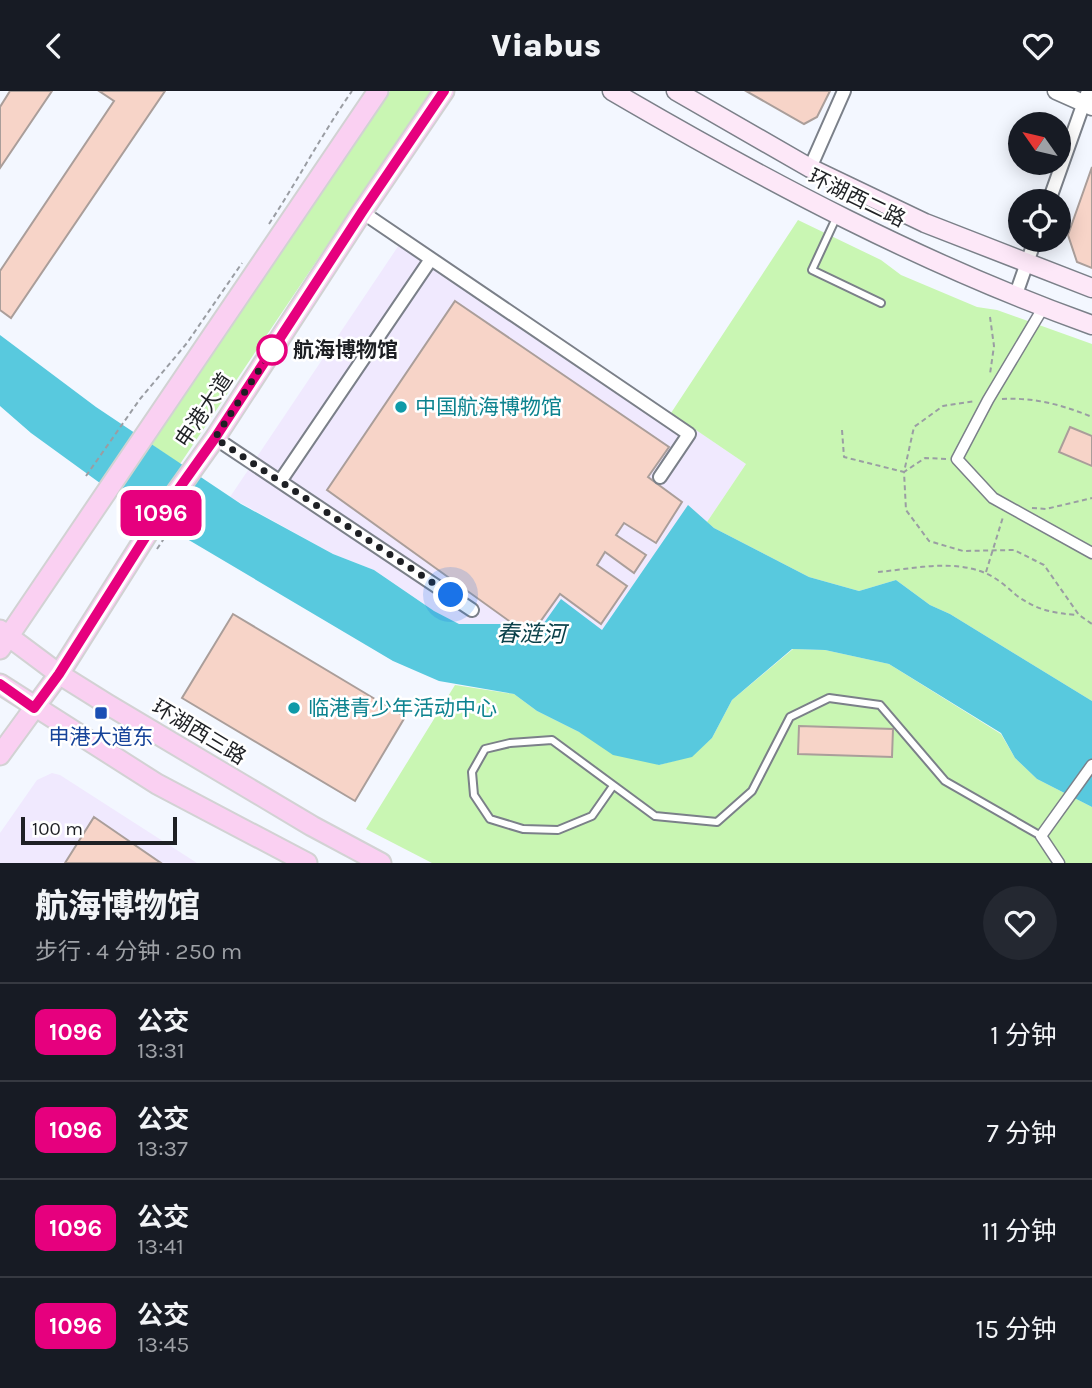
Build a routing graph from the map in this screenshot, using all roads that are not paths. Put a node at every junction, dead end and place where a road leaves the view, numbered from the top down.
1 (378, 91) edge
2 (444, 91) edge
3 (612, 91) edge
4 (676, 91) edge
5 (844, 91) edge
6 (1056, 91) edge
7 (1088, 101) edge
8 (810, 168) junction
9 (1054, 189) edge
10 (362, 212) junction
11 (837, 216) junction
12 (1031, 252) edge
13 (431, 259) junction
14 (1027, 264) junction
15 (1092, 288) edge
16 (1015, 297) junction
17 (881, 303) dead end
18 (1043, 308) junction
19 (1092, 325) edge
20 (215, 438) junction
21 (660, 477) dead end
22 (281, 480) junction
23 (1092, 553) edge
24 (472, 610) dead end
25 (3, 638) edge
26 (59, 674) junction
27 (0, 684) edge
28 (34, 708) junction
29 (0, 755) edge
30 (1092, 765) edge
31 (613, 786) junction
32 (1041, 836) junction
33 (307, 863) edge
34 (381, 863) edge
35 (1059, 863) edge

1 - 25 main road, 申港大道
2 - 10 main road, 申港大道
3 - 11 main road, 环湖西二路
4 - 8 main road, 环湖西二路
5 - 8 street
6 - 7 street
7 - 9 street
8 - 14 main road, 环湖西二路
10 - 13 street
10 - 20 main road, 申港大道
11 - 16 main road, 环湖西二路
11 - 17 lane
12 - 14 street
13 - 21 street
13 - 22 street
14 - 15 main road, 环湖西二路
14 - 16 street
16 - 18 main road, 环湖西二路
18 - 19 main road, 环湖西二路
18 - 23 street
20 - 22 street
20 - 26 main road, 申港大道
22 - 24 street
25 - 26 main road, 环湖西三路
26 - 28 main road, 申港大道
26 - 34 main road, 环湖西三路
27 - 28 main road
28 - 29 main road, 申港大道
28 - 33 main road
30 - 32 street
31 - 31 lane
31 - 32 lane
32 - 35 street

